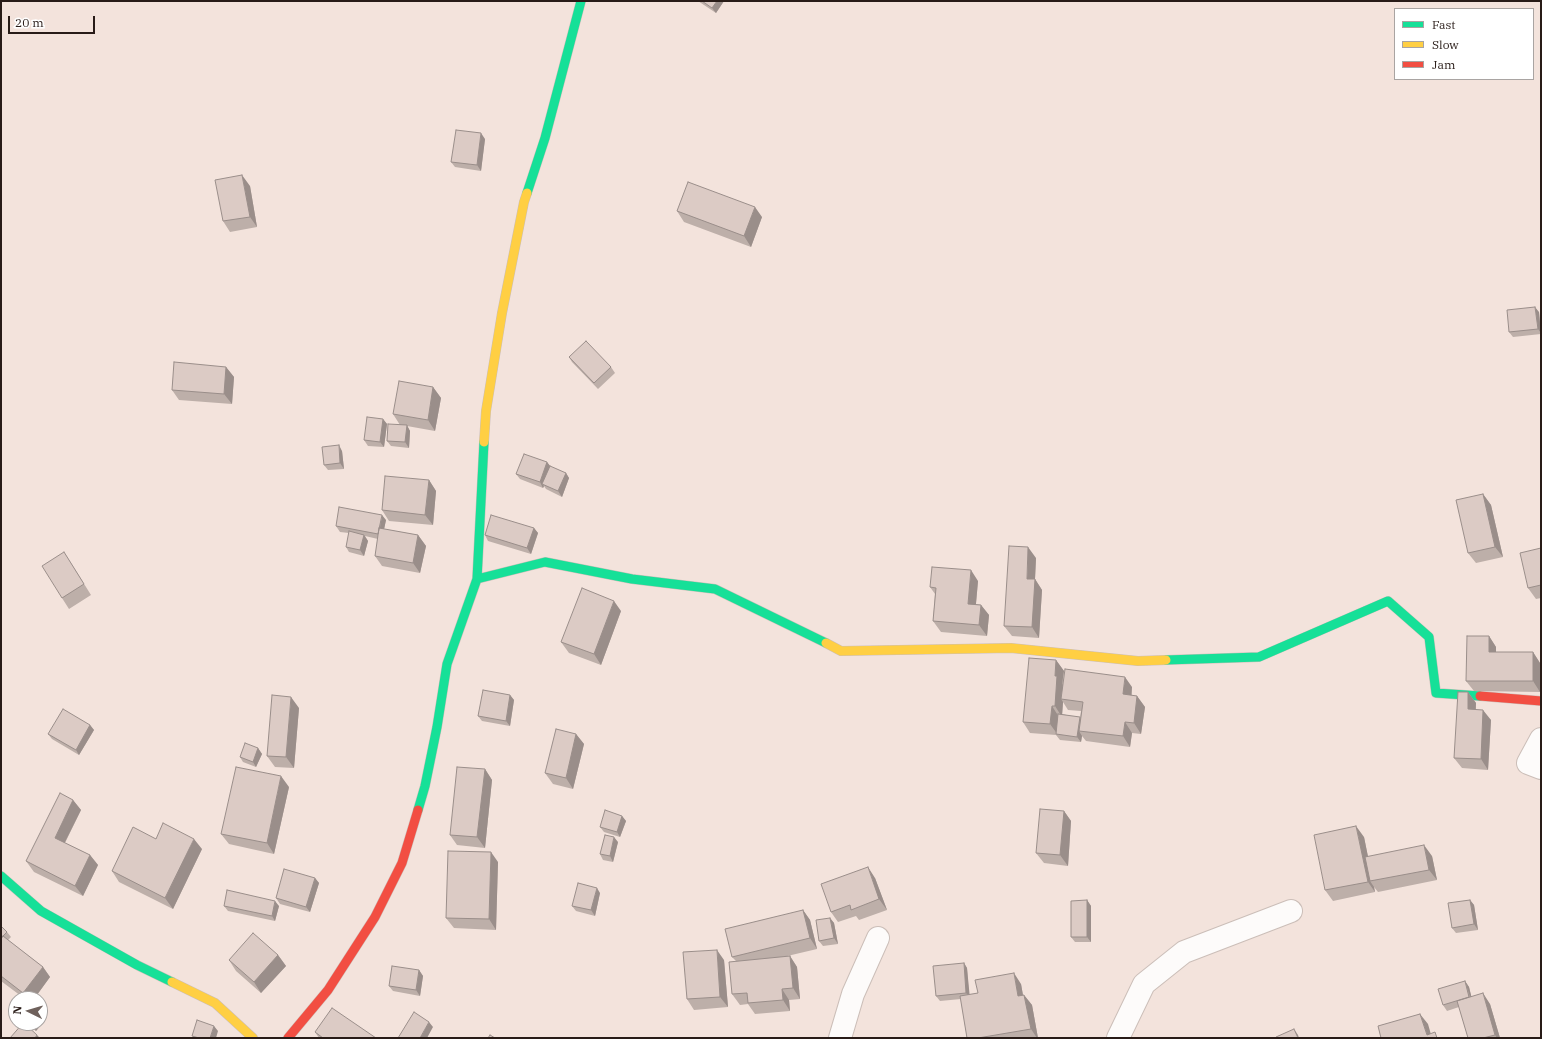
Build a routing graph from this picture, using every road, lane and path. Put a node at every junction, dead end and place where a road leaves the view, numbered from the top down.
1 (581, 1) edge
2 (477, 579) junction
3 (1541, 700) edge
4 (1541, 739) edge
5 (1541, 768) edge
6 (1, 876) edge
7 (1291, 911) dead end
8 (878, 938) dead end
9 (253, 1038) edge
10 (288, 1038) edge
11 (840, 1038) edge
12 (1118, 1038) edge

1 - 2 street
2 - 3 street
2 - 10 street
4 - 5 street
6 - 9 street
7 - 12 street
8 - 11 street

